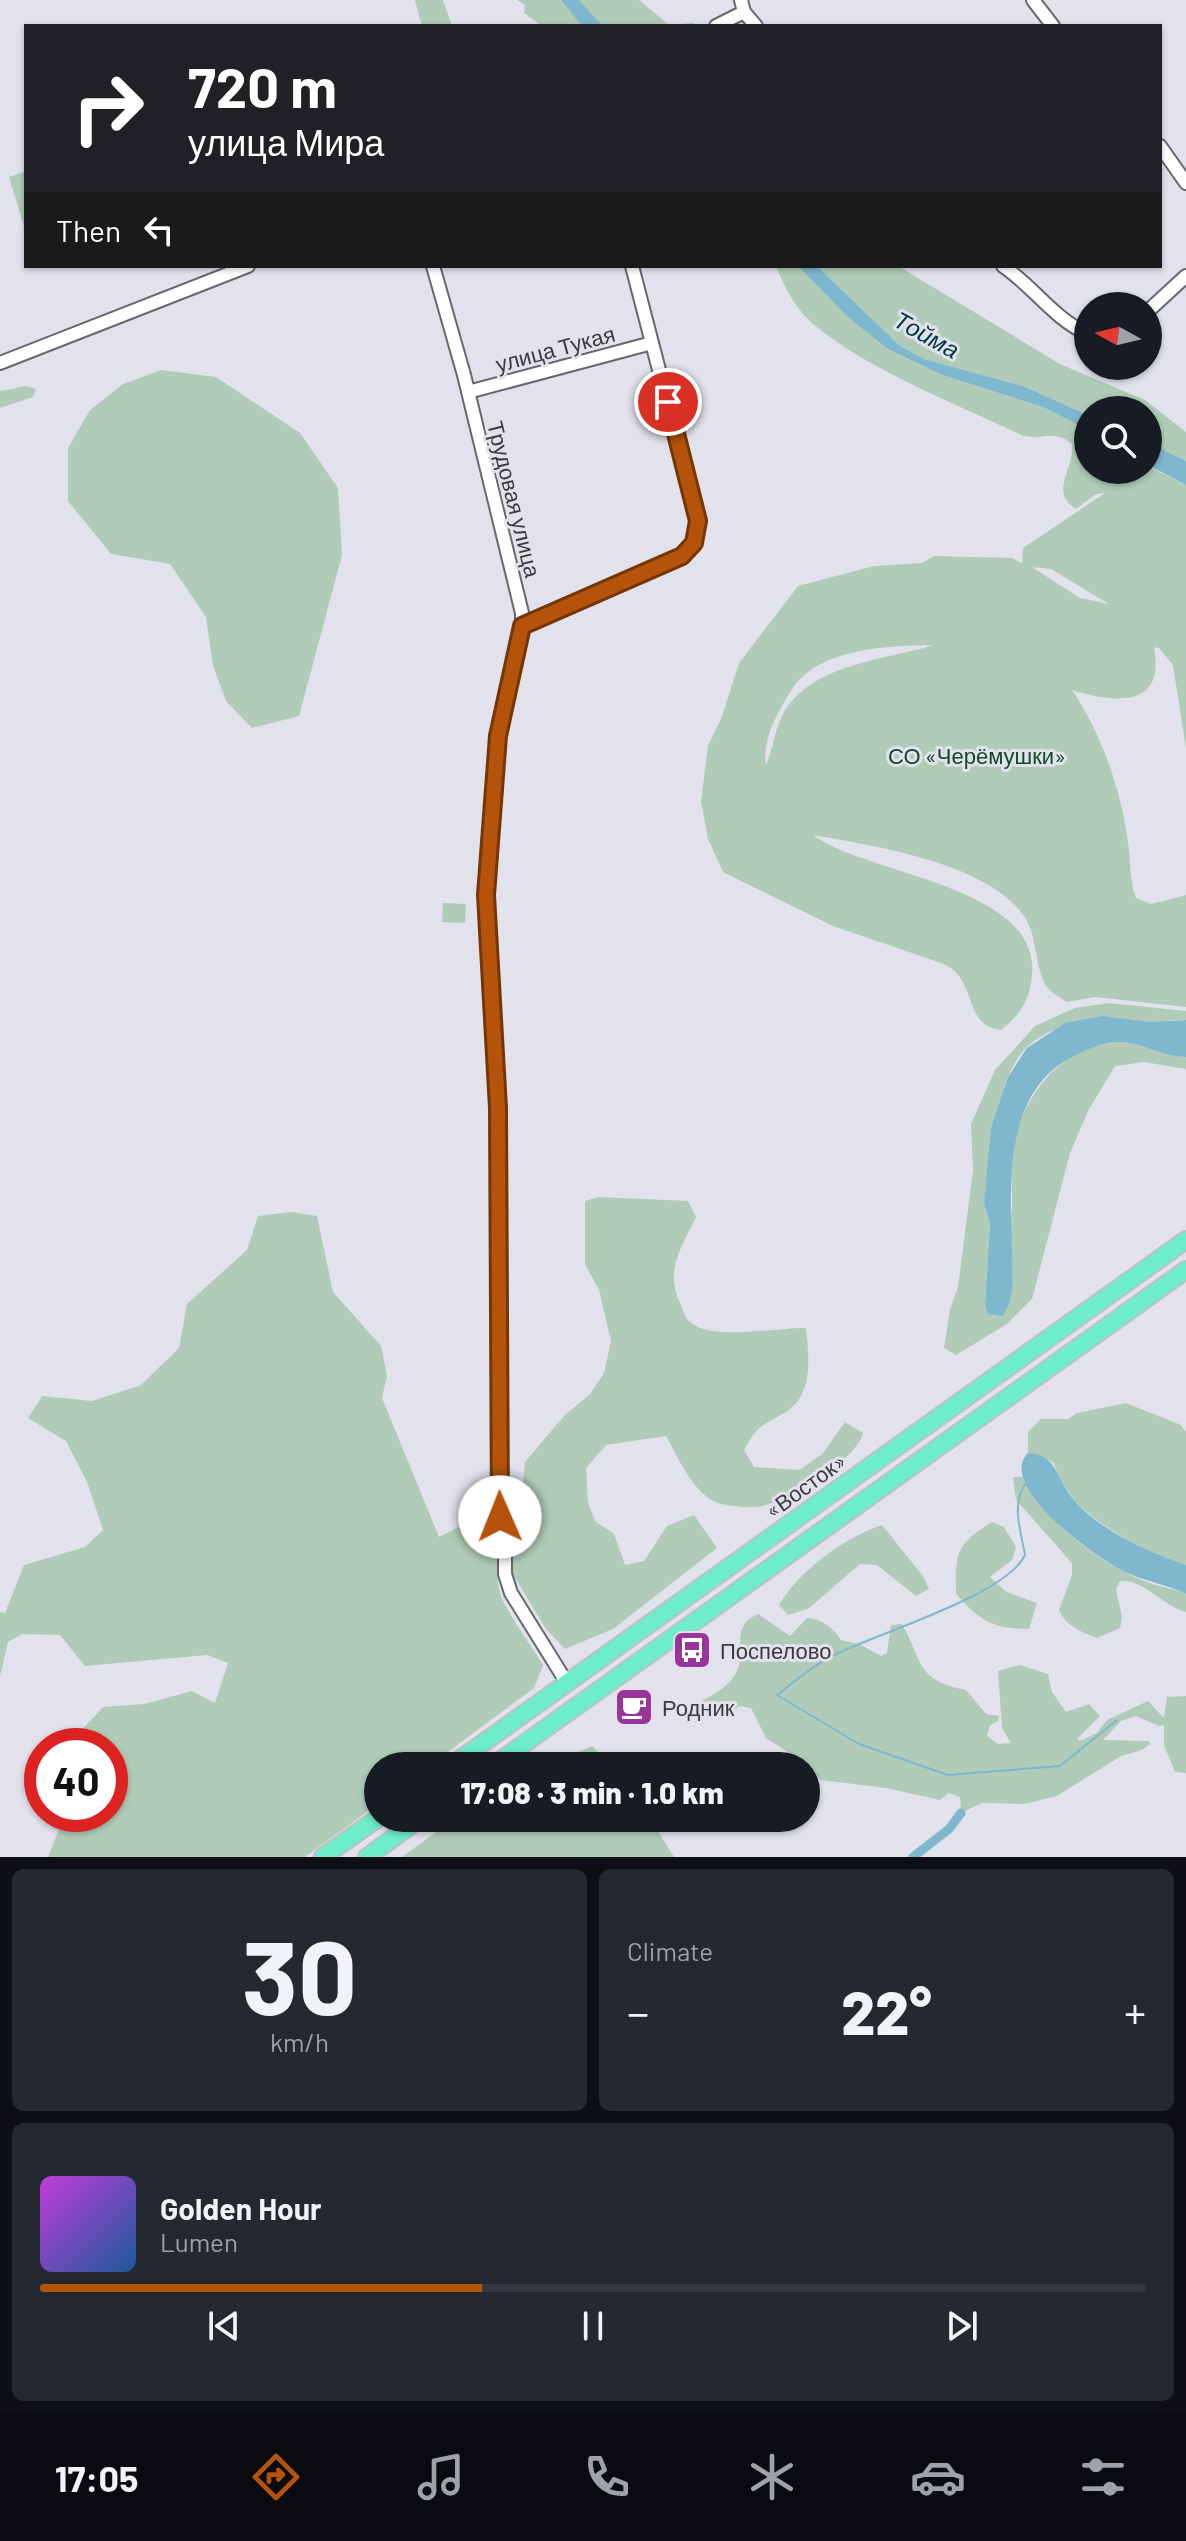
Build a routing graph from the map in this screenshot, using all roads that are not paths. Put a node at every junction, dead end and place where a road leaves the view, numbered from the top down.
1 (1033, 0) edge
2 (743, 6) edge
3 (719, 24) edge
4 (755, 24) edge
5 (1051, 24) edge
6 (1162, 149) edge
7 (1186, 183) edge
8 (243, 268) edge
9 (434, 268) edge
10 (633, 268) edge
11 (1006, 268) edge
12 (1186, 276) edge
13 (1162, 298) edge
14 (1074, 325) edge
15 (652, 343) junction
16 (0, 363) edge
17 (468, 392) junction
18 (522, 626) junction
19 (1186, 1240) edge
20 (1186, 1270) edge
21 (567, 1683) junction
22 (471, 1752) edge
23 (513, 1752) edge
24 (364, 1828) edge
25 (402, 1832) edge
26 (323, 1857) edge
27 (367, 1857) edge

1 - 5 street
2 - 3 street
2 - 4 street
6 - 7 street
8 - 16 street
9 - 17 street, Трудовая улица
10 - 15 street
11 - 14 street
12 - 13 street
15 - 17 street, улица Тукая
15 - 18 street
17 - 18 street, Трудовая улица
18 - 21 street, Трудовая улица
19 - 21 main road, «Восток»
20 - 23 main road
21 - 22 main road, «Восток»
24 - 26 main road
25 - 27 main road

